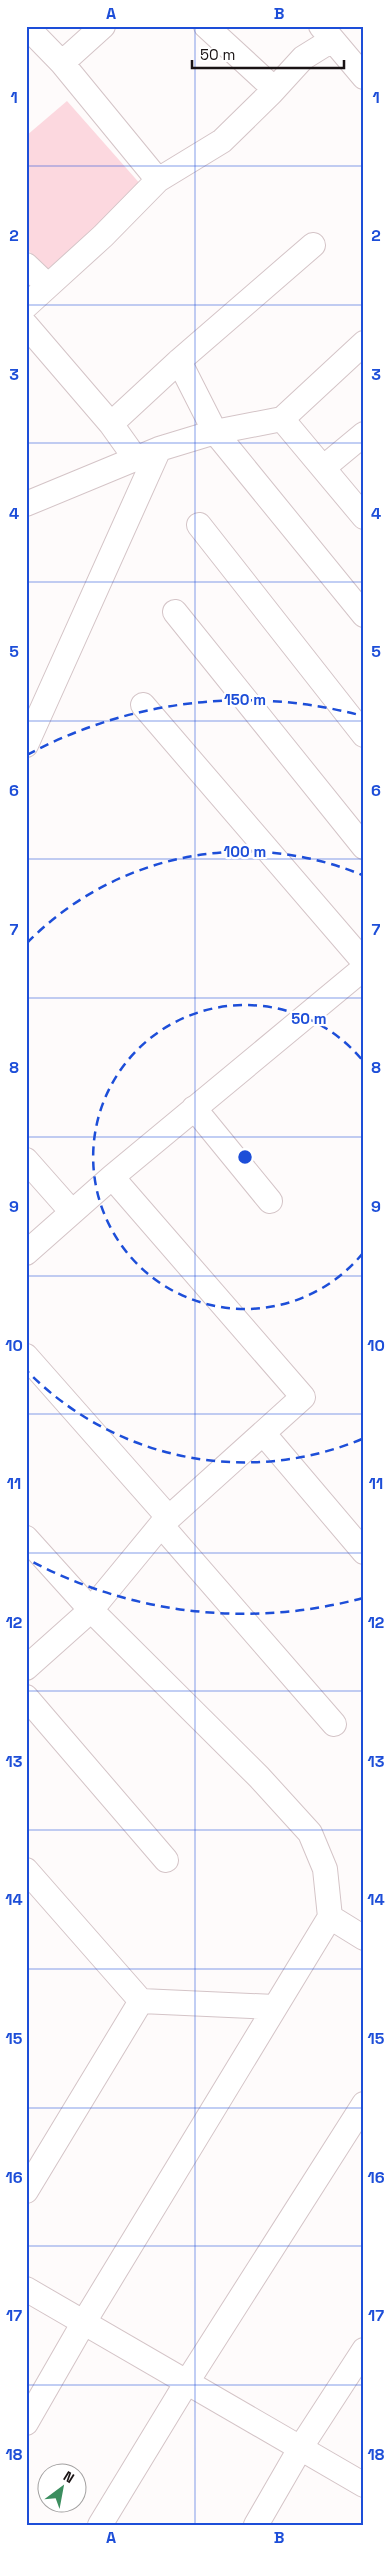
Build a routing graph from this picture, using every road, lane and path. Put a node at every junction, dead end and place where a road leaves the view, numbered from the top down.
1 (26, 26) edge
2 (103, 26) edge
3 (206, 26) edge
4 (326, 33) edge
5 (62, 63) junction
6 (364, 76) edge
7 (271, 93) junction
8 (158, 180) junction
9 (313, 246) dead end
10 (26, 265) edge
11 (47, 285) junction
12 (26, 306) edge
13 (26, 325) edge
14 (364, 343) edge
15 (178, 361) junction
16 (282, 419) junction
17 (111, 424) junction
18 (215, 432) junction
19 (364, 434) edge
20 (159, 450) junction
21 (136, 459) junction
22 (323, 468) junction
23 (26, 504) edge
24 (364, 517) edge
25 (199, 525) dead end
26 (175, 612) dead end
27 (364, 615) edge
28 (143, 705) dead end
29 (364, 735) edge
30 (26, 745) edge
31 (364, 847) edge
32 (364, 962) edge
33 (364, 968) edge
34 (194, 1108) junction
35 (26, 1160) edge
36 (112, 1177) junction
37 (270, 1201) dead end
38 (72, 1212) junction
39 (26, 1253) edge
40 (26, 1356) edge
41 (263, 1433) junction
42 (165, 1521) junction
43 (26, 1538) edge
44 (364, 1552) edge
45 (90, 1610) junction
46 (26, 1668) edge
47 (26, 1697) edge
48 (334, 1724) dead end
49 (166, 1860) dead end
50 (26, 1870) edge
51 (330, 1917) junction
52 (364, 1938) edge
53 (142, 2001) junction
54 (275, 2007) junction
55 (364, 2104) edge
56 (26, 2191) edge
57 (26, 2289) edge
58 (84, 2322) junction
59 (364, 2350) edge
60 (187, 2382) junction
61 (26, 2423) edge
62 (301, 2447) junction
63 (364, 2485) edge
64 (100, 2525) edge
65 (256, 2525) edge

1 - 5 street
2 - 5 street
3 - 7 street
4 - 6 street
4 - 7 street
5 - 8 street
7 - 8 street
8 - 11 street
9 - 15 street
10 - 11 street
11 - 12 street
13 - 17 street
14 - 16 street
15 - 17 street
15 - 18 street
16 - 18 street
16 - 22 street
17 - 21 street
18 - 20 street
18 - 27 street
19 - 22 street
20 - 21 street
20 - 30 street
21 - 23 street
22 - 24 street
25 - 29 street
26 - 31 street
28 - 32 street
33 - 34 street
34 - 36 street
34 - 37 street
35 - 38 street
36 - 38 street
36 - 41 street
38 - 39 street
40 - 42 street
41 - 42 street
41 - 44 street
42 - 45 street
42 - 48 street
43 - 45 street
45 - 46 street
45 - 51 street
47 - 49 street
50 - 53 street
51 - 52 street
51 - 54 street
53 - 54 street
53 - 56 street
54 - 58 street
55 - 60 street
57 - 58 street
58 - 60 street
58 - 61 street
59 - 62 street
60 - 62 street
60 - 64 street
62 - 63 street
62 - 65 street

